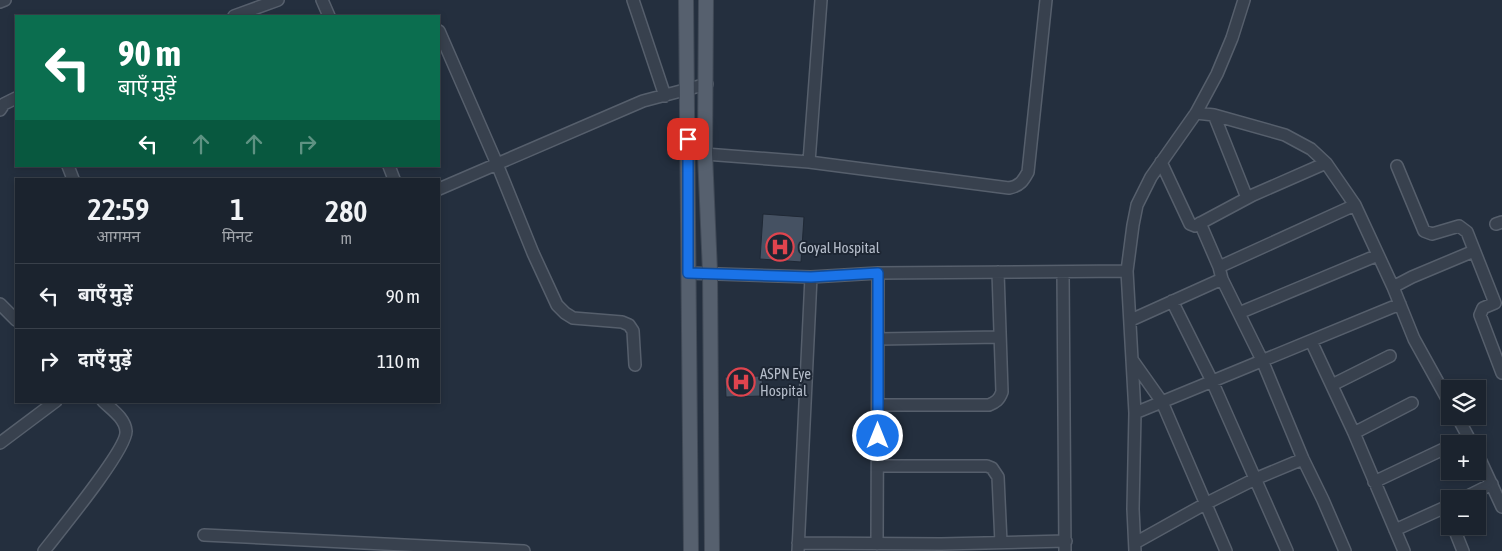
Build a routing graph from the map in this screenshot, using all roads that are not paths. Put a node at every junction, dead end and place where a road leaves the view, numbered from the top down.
1 (5, 0) edge
2 (278, 0) edge
3 (322, 0) edge
4 (633, 0) edge
5 (686, 0) edge
6 (706, 0) edge
7 (821, 0) edge
8 (1046, 0) edge
9 (1244, 0) edge
10 (0, 2) edge
11 (237, 15) edge
12 (329, 15) edge
13 (440, 33) edge
14 (707, 84) junction
15 (687, 90) junction
16 (664, 96) junction
17 (15, 98) edge
18 (0, 110) edge
19 (1196, 114) junction
20 (1214, 116) junction
21 (705, 154) junction
22 (808, 162) junction
23 (1162, 162) junction
24 (1326, 163) junction
25 (498, 164) junction
26 (1397, 166) dead end
27 (440, 189) edge
28 (1247, 198) junction
29 (1355, 205) junction
30 (1200, 223) junction
31 (1474, 251) junction
32 (1378, 255) junction
33 (710, 272) junction
34 (998, 272) junction
35 (1127, 272) junction
36 (688, 273) junction
37 (878, 273) junction
38 (1063, 273) junction
39 (1220, 273) junction
40 (811, 277) junction
41 (1393, 287) junction
42 (1172, 301) junction
43 (1498, 302) edge
44 (0, 304) edge
45 (1400, 304) junction
46 (1239, 313) junction
47 (15, 319) edge
48 (1130, 320) junction
49 (1000, 337) junction
50 (878, 339) junction
51 (1311, 341) junction
52 (1390, 356) dead end
53 (1262, 360) junction
54 (1133, 361) junction
55 (635, 365) dead end
56 (1502, 373) edge
57 (1212, 381) junction
58 (1332, 385) junction
59 (1441, 388) edge
60 (1162, 402) junction
61 (53, 403) edge
62 (105, 403) edge
63 (1412, 403) dead end
64 (878, 405) junction
65 (1136, 413) junction
66 (1354, 433) junction
67 (0, 443) edge
68 (1441, 450) edge
69 (1303, 459) junction
70 (878, 466) junction
71 (1486, 472) edge
72 (1255, 479) junction
73 (1374, 482) junction
74 (1492, 484) junction
75 (1480, 490) edge
76 (1205, 504) junction
77 (1502, 507) edge
78 (1441, 513) edge
79 (1395, 530) junction
80 (204, 535) dead end
81 (1457, 535) edge
82 (1001, 542) junction
83 (876, 544) junction
84 (1066, 546) edge
85 (798, 547) edge
86 (1135, 547) edge
87 (44, 551) edge
88 (524, 551) edge
89 (691, 551) edge
90 (712, 551) edge
91 (1226, 551) edge
92 (1287, 551) edge
93 (1345, 551) edge
94 (1404, 551) edge
95 (1463, 551) edge

1 - 10 street
2 - 11 street
3 - 12 street
4 - 16 street
5 - 15 main road
6 - 14 main road
7 - 22 street
8 - 22 street
9 - 19 street
13 - 25 street
14 - 15 street
14 - 21 main road
15 - 16 street
15 - 36 main road
16 - 25 street
17 - 18 street
19 - 20 street
19 - 23 street
20 - 24 street
20 - 28 street
21 - 22 street
21 - 33 main road
23 - 30 street
23 - 35 street
24 - 28 street
24 - 29 street
25 - 27 street
25 - 55 street
26 - 31 street
28 - 30 street
29 - 32 street
29 - 39 street
30 - 39 street
31 - 41 street
31 - 43 street
32 - 41 street
32 - 46 street
33 - 36 street
33 - 40 street
33 - 90 main road
34 - 37 street
34 - 38 street
34 - 49 street
35 - 38 street
35 - 48 street
36 - 89 main road
37 - 40 street
37 - 50 street
38 - 84 street
39 - 42 street
39 - 46 street
40 - 85 street
41 - 45 street
42 - 48 street
42 - 57 street
43 - 56 street
44 - 47 street
45 - 51 street
45 - 59 street
46 - 53 street
48 - 54 street
49 - 50 street
49 - 64 street
50 - 64 street
51 - 53 street
51 - 58 street
52 - 58 street
53 - 57 street
53 - 69 street
54 - 60 street
54 - 65 street
57 - 60 street
57 - 72 street
58 - 66 street
60 - 65 street
60 - 76 street
61 - 67 street
62 - 87 street
63 - 66 street
64 - 70 street
65 - 86 street
66 - 73 street
68 - 73 street
69 - 72 street
69 - 93 street
70 - 82 street
70 - 83 street
71 - 74 street
72 - 76 street
72 - 92 street
73 - 79 street
74 - 75 street
74 - 77 street
76 - 86 street
76 - 91 street
78 - 79 street
79 - 94 street
80 - 88 street
81 - 95 street
82 - 83 street
82 - 84 street
83 - 85 street

